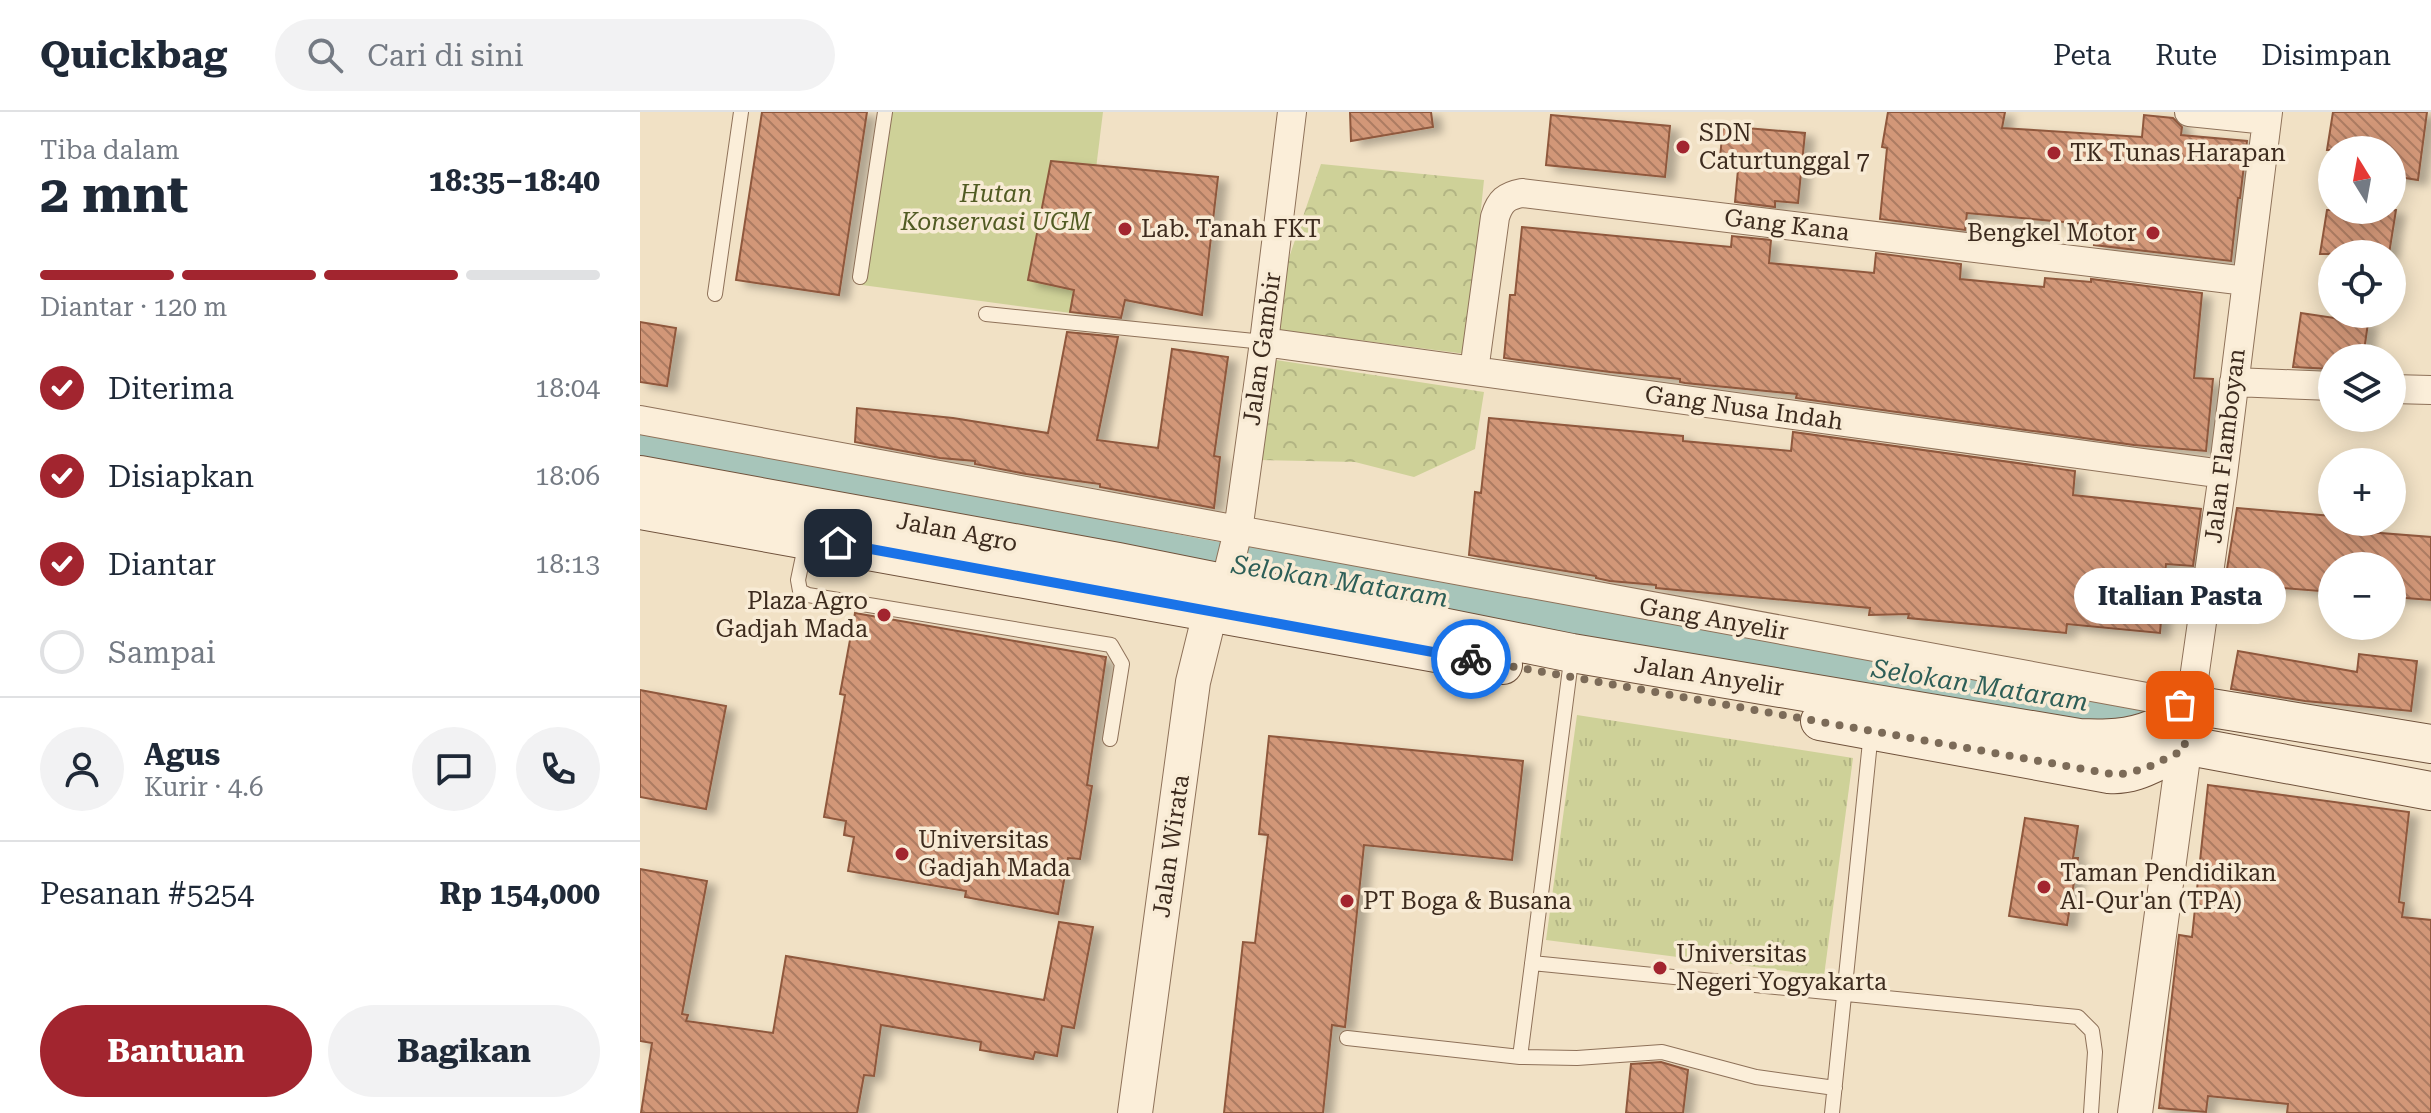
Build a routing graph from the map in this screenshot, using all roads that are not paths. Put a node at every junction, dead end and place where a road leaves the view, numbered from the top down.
1 (741, 112) edge
2 (885, 112) edge
3 (1292, 112) edge
4 (2189, 112) edge
5 (2268, 116) edge
6 (860, 277) dead end
7 (2246, 281) junction
8 (715, 294) dead end
9 (986, 314) dead end
10 (1264, 342) junction
11 (1474, 371) junction
12 (2234, 382) junction
13 (2318, 385) edge
14 (2406, 389) edge
15 (2431, 390) edge
16 (640, 420) edge
17 (2223, 474) junction
18 (640, 475) edge
19 (640, 510) edge
20 (1237, 535) junction
21 (807, 538) junction
22 (1221, 589) junction
23 (1570, 665) junction
24 (2190, 708) junction
25 (1873, 717) junction
26 (1110, 739) dead end
27 (2431, 744) edge
28 (2184, 750) junction
29 (2431, 791) edge
30 (1532, 963) junction
31 (1844, 996) junction
32 (1347, 1038) dead end
33 (1520, 1057) junction
34 (1835, 1088) junction
35 (1135, 1113) edge
36 (1832, 1113) edge
37 (2091, 1113) edge
38 (2135, 1113) edge

1 - 8 lane
2 - 6 lane
3 - 10 street, Jalan Gambir
4 - 5 street
5 - 7 street, Jalan Flamboyan
7 - 11 street, Gang Kana
7 - 12 street, Jalan Flamboyan
9 - 10 lane
10 - 11 street, Gang Nusa Indah
10 - 20 street, Jalan Gambir
11 - 17 street, Gang Nusa Indah
12 - 13 street
12 - 17 street, Jalan Flamboyan
14 - 15 street
16 - 20 street, Gang Anyelir
17 - 24 street, Jalan Flamboyan
18 - 22 main road, Jalan Agro
19 - 21 main road, Jalan Agro
20 - 22 street, Jalan Gambir
20 - 24 street, Gang Anyelir
21 - 22 main road, Jalan Agro
21 - 26 lane
22 - 23 main road, Jalan Anyelir
22 - 35 street, Jalan Wirata
23 - 25 main road, Jalan Anyelir
23 - 30 lane
24 - 25 main road, Jalan Anyelir
24 - 27 main road
24 - 28 street, Jalan Flamboyan
25 - 28 main road, Jalan Anyelir
25 - 31 lane
28 - 29 main road
28 - 38 street, Jalan Flamboyan
30 - 31 lane
30 - 33 lane
31 - 34 lane
31 - 37 lane
32 - 33 lane
33 - 34 lane
34 - 36 lane

